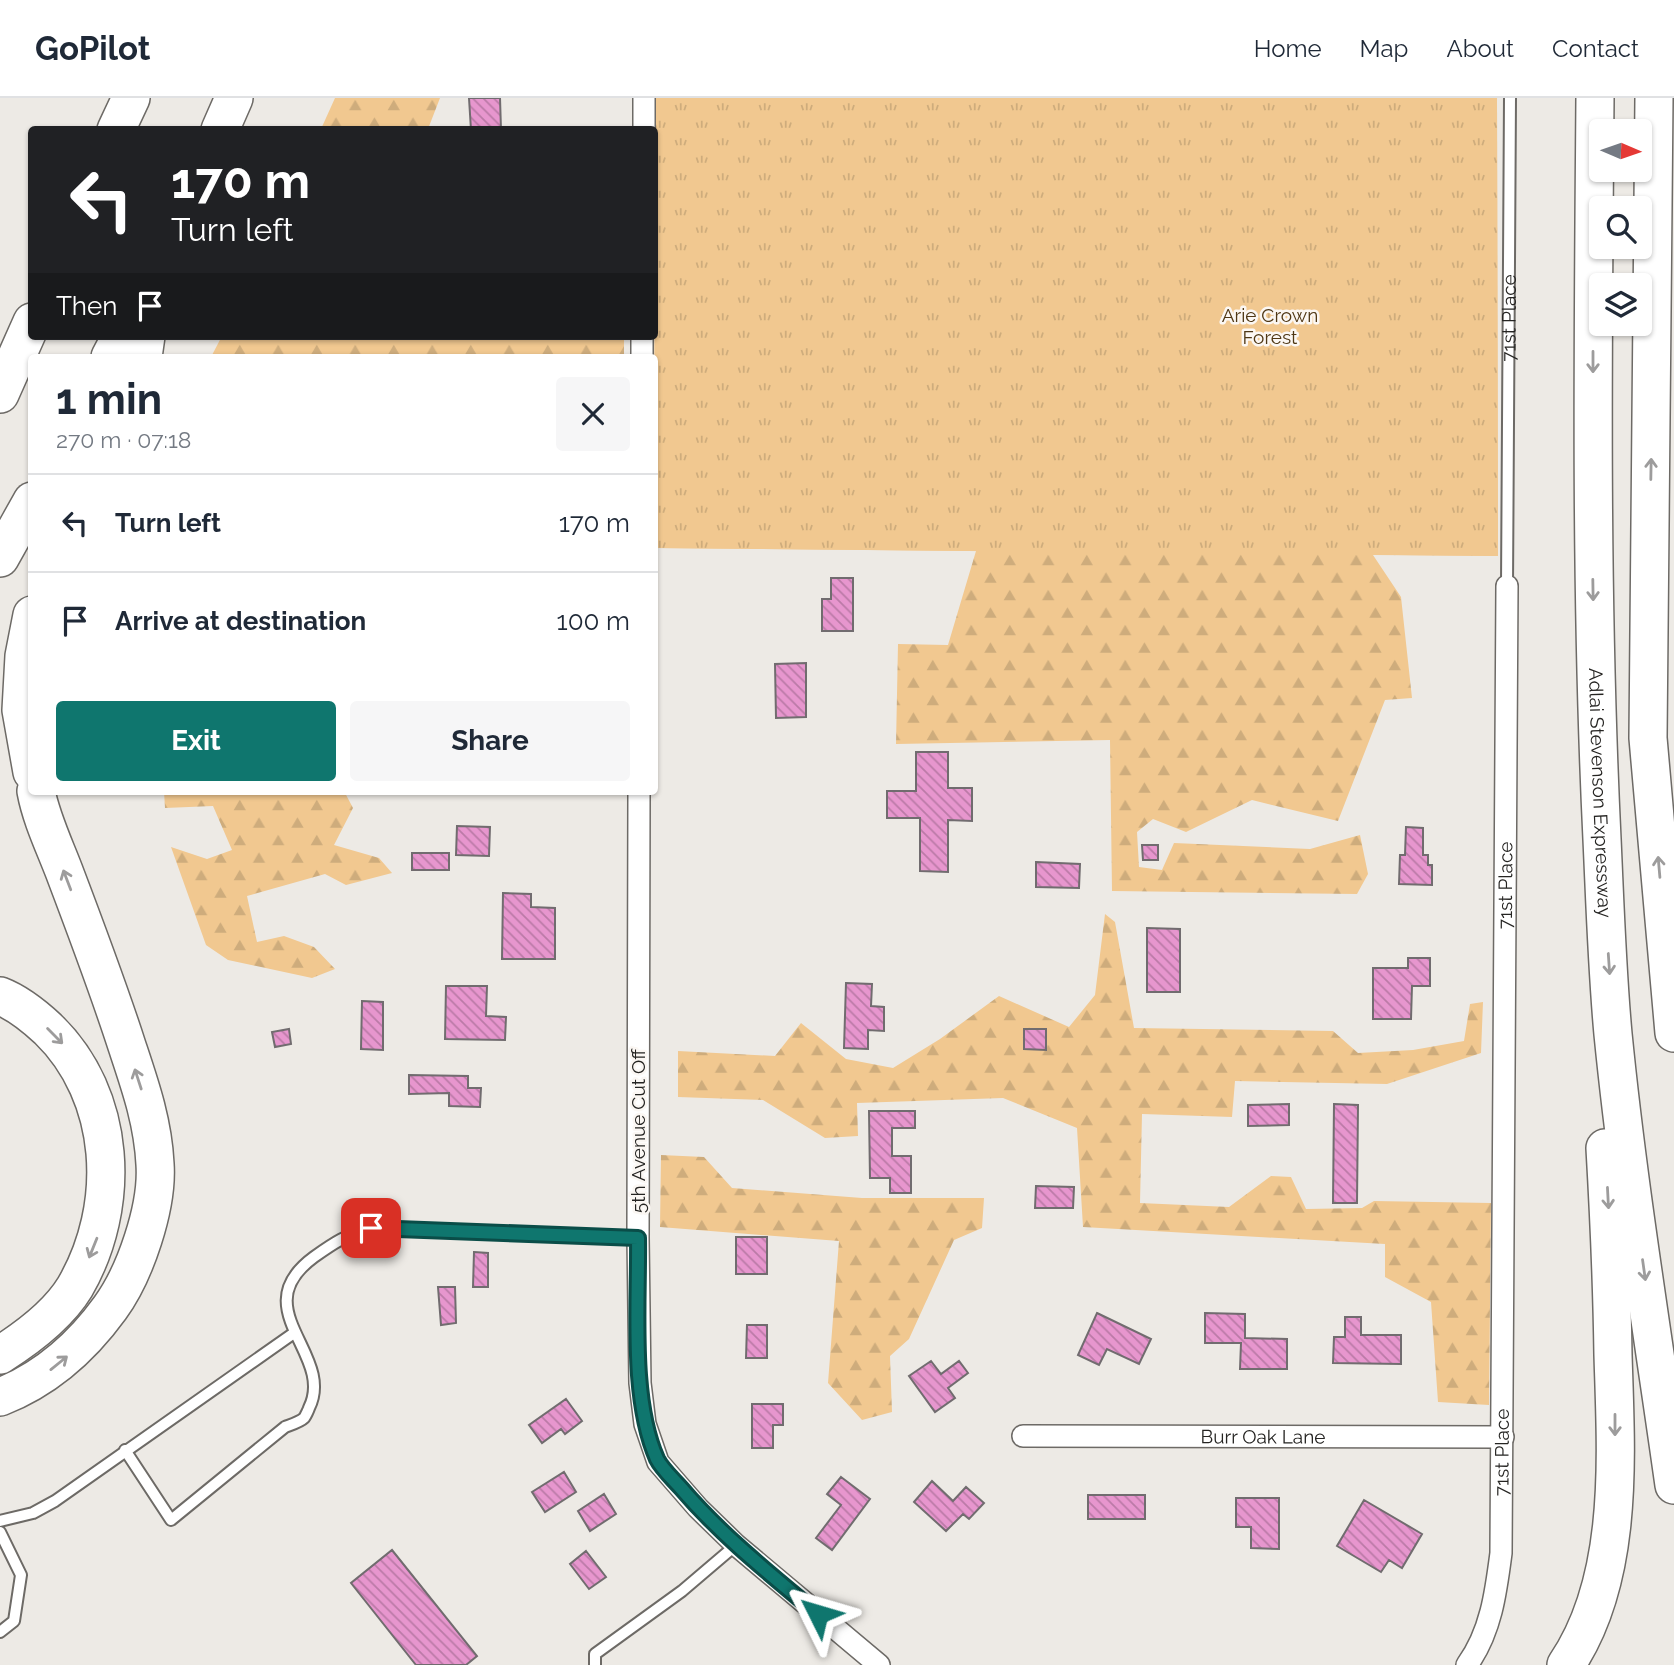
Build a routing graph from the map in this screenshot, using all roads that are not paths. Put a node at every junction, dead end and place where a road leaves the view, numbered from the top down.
1 (131, 98) edge
2 (234, 98) edge
3 (644, 98) edge
4 (1510, 98) edge
5 (1595, 98) edge
6 (1654, 98) edge
7 (118, 126) edge
8 (222, 126) edge
9 (643, 126) edge
10 (28, 331) edge
11 (0, 394) edge
12 (28, 508) edge
13 (1650, 520) junction
14 (0, 558) edge
15 (1507, 586) joint
16 (28, 636) edge
17 (1674, 651) edge
18 (28, 749) edge
19 (37, 795) edge
20 (639, 795) edge
21 (0, 996) edge
22 (1613, 1032) junction
23 (1674, 1033) edge
24 (638, 1238) junction
25 (294, 1333) junction
26 (0, 1355) edge
27 (0, 1397) edge
28 (1023, 1436) dead end
29 (1503, 1437) junction
30 (125, 1450) junction
31 (1674, 1485) edge
32 (0, 1521) edge
33 (0, 1532) edge
34 (736, 1545) junction
35 (0, 1632) edge
36 (595, 1665) edge
37 (879, 1665) edge
38 (1467, 1665) edge
39 (1566, 1665) edge

1 - 7 highway
2 - 8 highway
3 - 9 street
4 - 15 lane, 71st Place
5 -> 22 highway, Adlai Stevenson Expressway
13 -> 6 highway
10 - 11 highway
12 - 14 highway
13 - 17 highway
23 -> 13 highway
15 - 29 street, 71st Place
16 - 18 highway
27 -> 19 highway
20 - 24 street, 5th Avenue Cut Off
21 -> 26 highway
22 -> 31 highway, Adlai Stevenson Expressway
22 -> 39 highway
24 - 25 lane
24 - 34 street, 5th Avenue Cut Off
25 - 30 lane
25 - 30 lane
28 - 29 street, Burr Oak Lane
29 - 38 street, 71st Place
30 - 32 lane
33 - 35 lane
34 - 36 lane
34 - 37 street, 5th Avenue Cut Off

